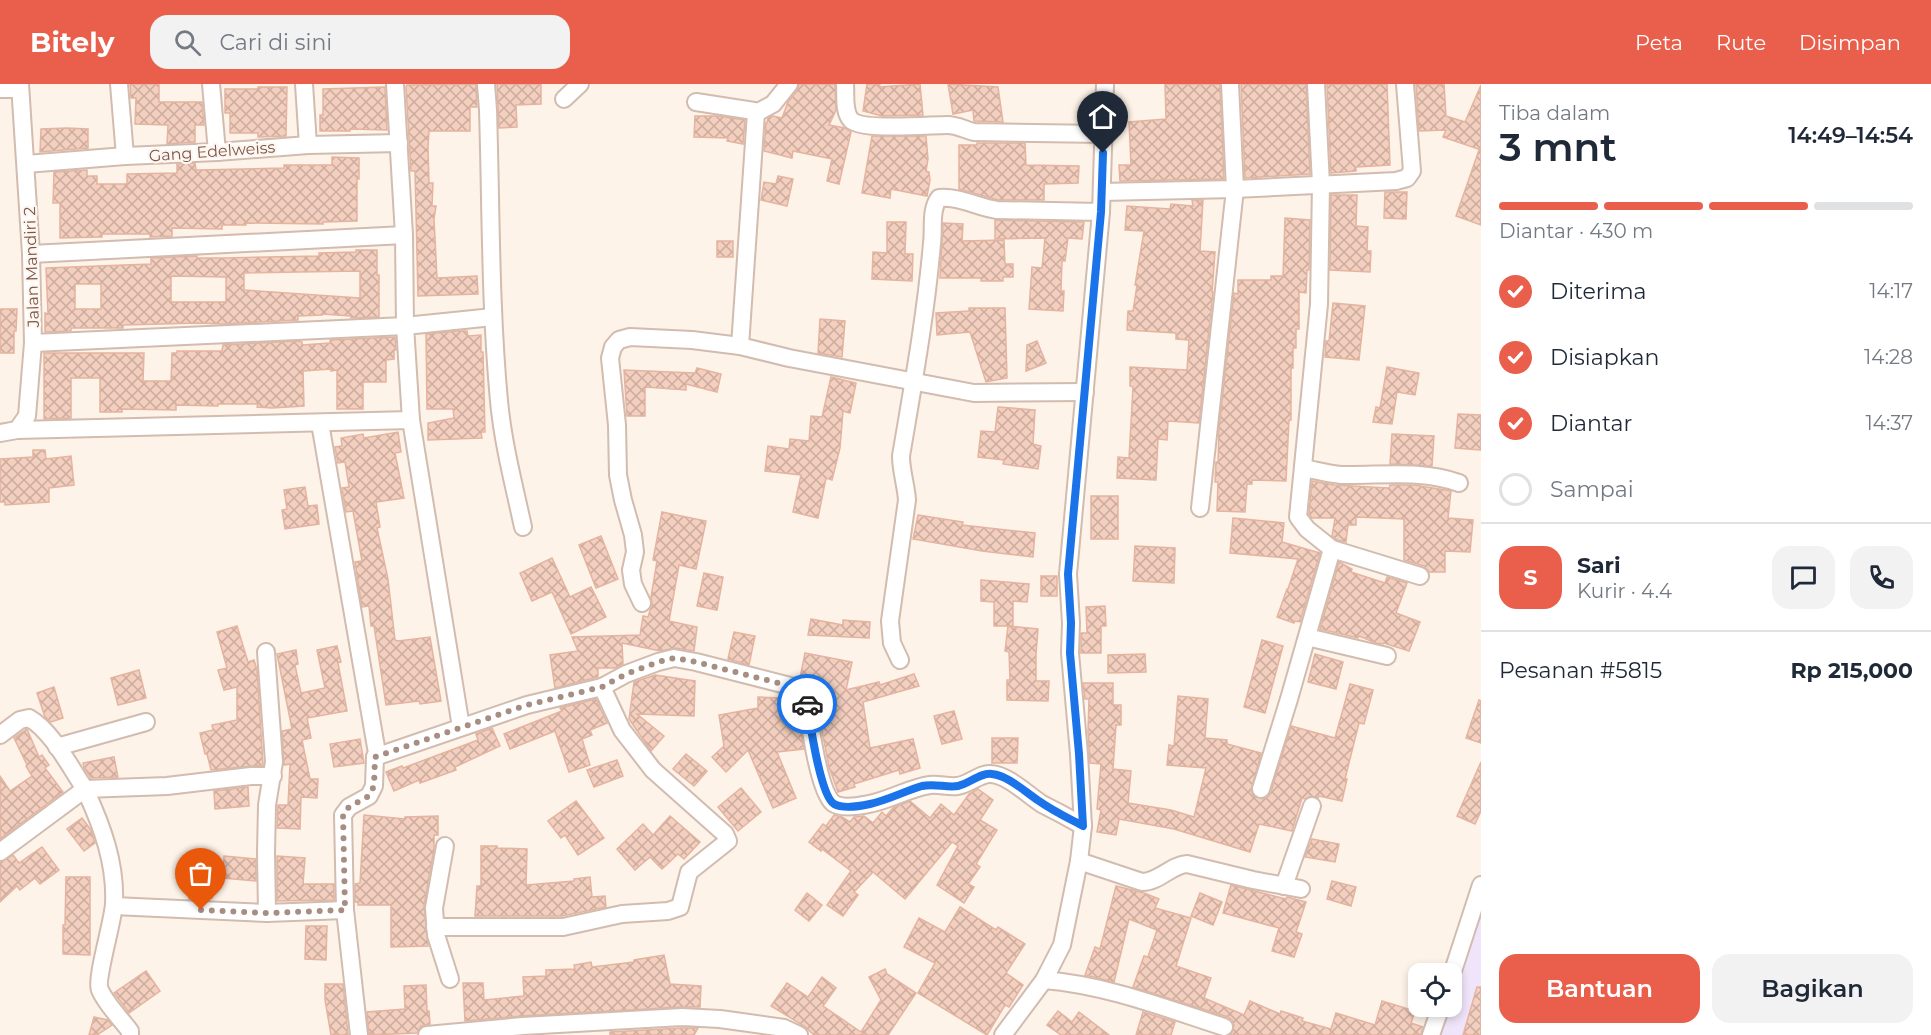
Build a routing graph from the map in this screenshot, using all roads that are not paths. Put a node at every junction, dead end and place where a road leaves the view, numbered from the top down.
1 (119, 84) edge
2 (211, 84) edge
3 (304, 84) edge
4 (395, 84) edge
5 (486, 84) edge
6 (563, 84) edge
7 (579, 84) edge
8 (789, 84) edge
9 (845, 84) edge
10 (1105, 84) edge
11 (1230, 84) edge
12 (1316, 84) edge
13 (1406, 84) edge
14 (20, 86) edge
15 (0, 90) edge
16 (696, 102) dead end
17 (756, 113) junction
18 (1104, 134) junction
19 (399, 143) junction
20 (308, 145) junction
21 (217, 152) junction
22 (125, 156) junction
23 (26, 164) junction
24 (1321, 184) junction
25 (1235, 189) junction
26 (1102, 192) junction
27 (1101, 212) junction
28 (405, 235) junction
29 (31, 254) junction
30 (493, 317) junction
31 (405, 326) junction
32 (33, 343) junction
33 (740, 346) junction
34 (915, 381) junction
35 (1085, 392) junction
36 (411, 420) junction
37 (320, 423) junction
38 (17, 430) junction
39 (0, 433) edge
40 (1303, 468) junction
41 (1459, 483) dead end
42 (1200, 508) dead end
43 (523, 527) dead end
44 (1332, 549) junction
45 (1420, 576) dead end
46 (642, 603) dead end
47 (1307, 637) junction
48 (266, 652) dead end
49 (1387, 656) dead end
50 (900, 660) dead end
51 (602, 687) junction
52 (146, 722) dead end
53 (461, 728) junction
54 (0, 735) edge
55 (57, 747) junction
56 (375, 757) junction
57 (273, 776) junction
58 (85, 789) junction
59 (1261, 789) dead end
60 (1312, 806) dead end
61 (1083, 826) junction
62 (445, 846) dead end
63 (0, 852) edge
64 (1079, 861) junction
65 (1481, 885) edge
66 (114, 906) junction
67 (345, 910) junction
68 (267, 913) junction
69 (435, 927) junction
70 (1456, 963) edge
71 (450, 979) dead end
72 (1044, 980) junction
73 (1437, 1017) edge
74 (1224, 1027) dead end
75 (131, 1034) edge
76 (1007, 1034) edge
77 (359, 1035) edge
78 (427, 1035) edge
79 (799, 1035) edge
80 (1431, 1035) edge

1 - 22 street
2 - 21 street
3 - 20 street
4 - 19 street
5 - 30 street
6 - 7 street
8 - 17 street
9 - 18 street
10 - 18 street
11 - 25 street
12 - 24 street
13 - 24 street
14 - 15 street
14 - 23 street, Jalan Mandiri 2
16 - 17 street
17 - 33 street
18 - 26 street
19 - 20 street, Gang Edelweiss
19 - 28 street
20 - 21 street, Gang Edelweiss
21 - 22 street, Gang Edelweiss
22 - 23 street, Gang Edelweiss
23 - 29 street, Jalan Mandiri 2
24 - 25 street
24 - 40 street
25 - 26 street
25 - 42 street
26 - 27 street
27 - 34 street
27 - 35 street
28 - 29 street
28 - 31 street
29 - 32 street, Jalan Mandiri 2
30 - 31 street
30 - 43 street
31 - 32 street
31 - 36 street
32 - 38 street, Jalan Mandiri 2
33 - 34 street
33 - 46 street
34 - 35 street
34 - 50 street
35 - 61 street
36 - 37 street
36 - 53 street
37 - 38 street
37 - 56 street
38 - 39 street
40 - 41 street
40 - 44 street
44 - 45 street
44 - 47 street
47 - 49 street
47 - 59 street
48 - 57 street
51 - 53 street
51 - 61 street
51 - 69 street
52 - 55 street
53 - 56 street
54 - 55 street
55 - 58 street
56 - 67 street
57 - 58 street
57 - 68 street
58 - 63 street
58 - 66 street
60 - 64 street
61 - 64 street
62 - 69 street
64 - 72 street
65 - 70 street
66 - 68 street
66 - 75 street
67 - 68 street
67 - 77 street
69 - 71 street
72 - 74 street
72 - 76 street
73 - 80 street
78 - 79 street

